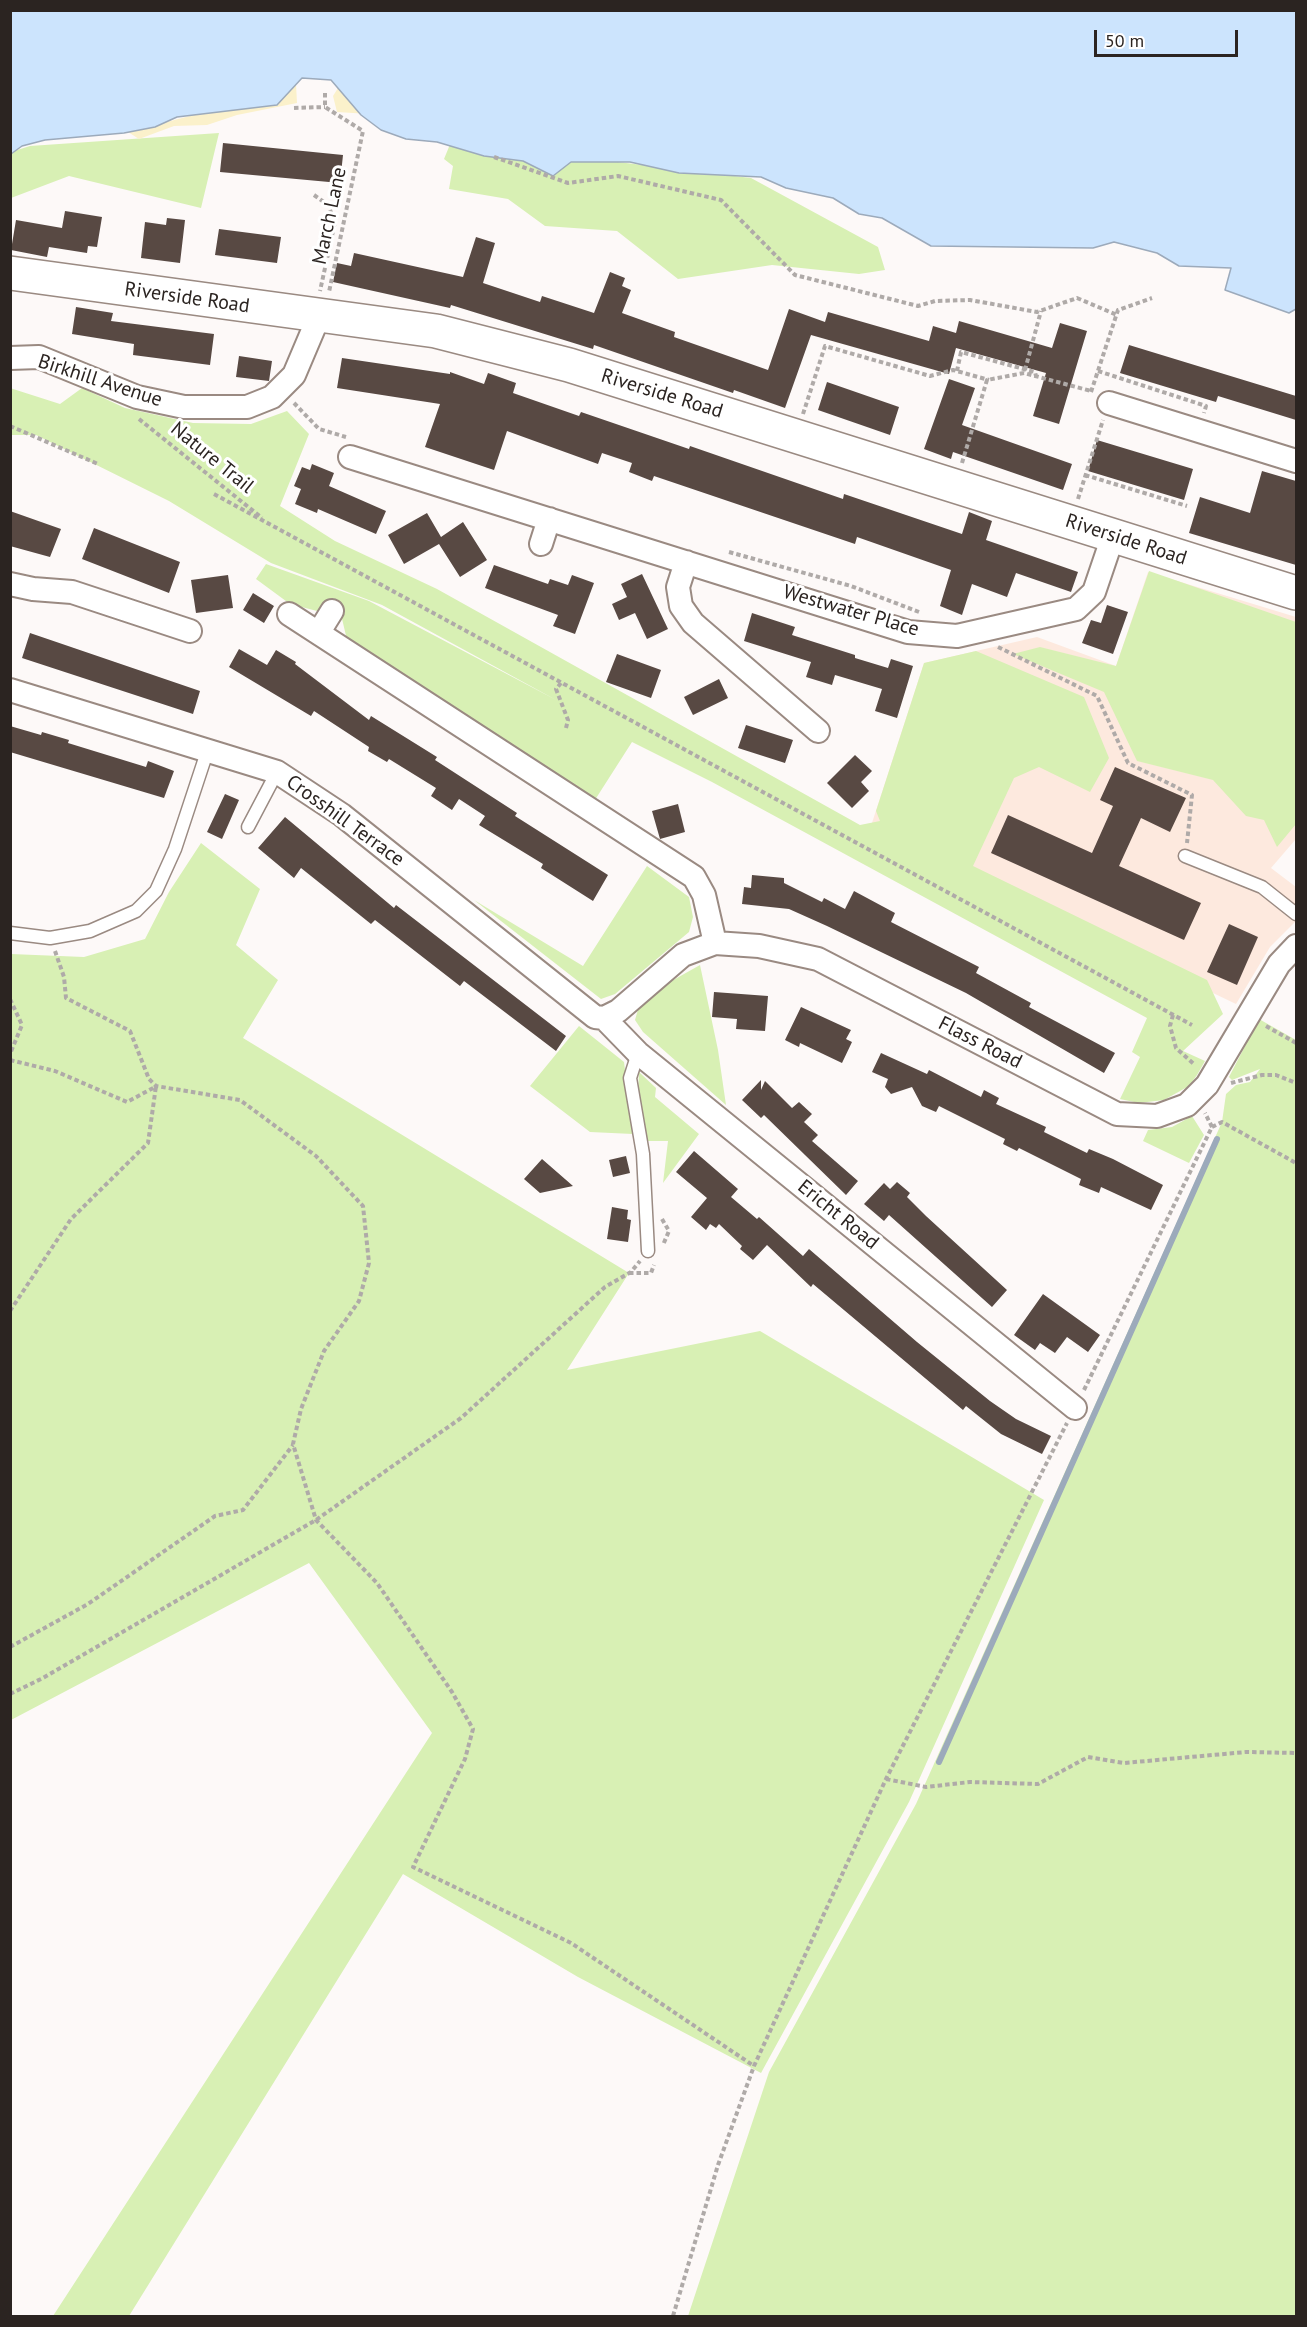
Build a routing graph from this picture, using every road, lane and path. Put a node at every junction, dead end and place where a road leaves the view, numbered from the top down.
1 (325, 93) dead end
2 (325, 107) junction
3 (294, 108) dead end
4 (494, 157) dead end
5 (314, 195) dead end
6 (10, 273) edge
7 (1152, 298) dead end
8 (1041, 310) junction
9 (1117, 315) junction
10 (321, 316) junction
11 (10, 358) edge
12 (1025, 370) junction
13 (957, 371) junction
14 (1098, 371) junction
15 (1036, 376) junction
16 (989, 380) junction
17 (1100, 397) junction
18 (135, 416) dead end
19 (10, 426) edge
20 (1206, 433) junction
21 (796, 436) junction
22 (350, 457) dead end
23 (1296, 461) edge
24 (98, 464) dead end
25 (960, 470) dead end
26 (1085, 475) junction
27 (214, 494) dead end
28 (1187, 506) dead end
29 (549, 519) junction
30 (1071, 522) junction
31 (269, 524) junction
32 (1113, 536) junction
33 (541, 543) dead end
34 (686, 562) junction
35 (10, 584) edge
36 (1296, 593) edge
37 (332, 611) dead end
38 (289, 614) dead end
39 (190, 631) dead end
40 (319, 633) junction
41 (970, 633) junction
42 (561, 683) junction
43 (10, 690) edge
44 (566, 728) dead end
45 (818, 731) dead end
46 (208, 750) junction
47 (277, 772) junction
48 (248, 827) dead end
49 (1185, 856) joint
50 (1296, 914) edge
51 (10, 933) edge
52 (50, 938) junction
53 (716, 943) junction
54 (1296, 946) edge
55 (10, 999) edge
56 (1173, 1015) junction
57 (1248, 1016) junction
58 (604, 1018) junction
59 (1192, 1025) dead end
60 (1296, 1042) edge
61 (638, 1053) junction
62 (10, 1054) edge
63 (10, 1060) edge
64 (1197, 1066) dead end
65 (1225, 1082) dead end
66 (1296, 1083) edge
67 (156, 1086) junction
68 (1197, 1096) junction
69 (1212, 1128) junction
70 (1296, 1163) edge
71 (648, 1251) joint
72 (10, 1311) edge
73 (1075, 1408) junction
74 (293, 1444) junction
75 (316, 1520) junction
76 (12, 1644) edge
77 (10, 1694) edge
78 (1296, 1753) edge
79 (886, 1779) junction
80 (754, 2066) junction
81 (673, 2316) edge

1 - 2 path
2 - 3 path
2 - 10 path, March Lane
4 - 8 path
5 - 10 path
6 - 10 main road, Riverside Road
7 - 9 path
8 - 9 path
8 - 12 path
9 - 14 path
10 - 11 street, Birkhill Avenue
10 - 21 main road, Riverside Road
12 - 13 path
12 - 15 path
13 - 16 path
13 - 21 path
14 - 17 path
14 - 20 path
15 - 16 path
15 - 17 path
16 - 25 path
17 - 20 street
17 - 26 path
18 - 31 path, Nature Trail
19 - 24 path
20 - 23 street
21 - 30 main road, Riverside Road
22 - 29 street, Westwater Place
26 - 28 path
26 - 30 path
27 - 31 path
29 - 33 street
29 - 34 street, Westwater Place
30 - 32 main road, Riverside Road
31 - 42 path
32 - 36 main road, Riverside Road
32 - 41 street, Westwater Place
34 - 41 street, Westwater Place
34 - 45 street
35 - 39 street
37 - 40 street
38 - 40 street
40 - 53 street
41 - 49 path
42 - 44 path
42 - 56 path
43 - 46 street, Crosshill Terrace
46 - 47 street, Crosshill Terrace
46 - 52 lane
47 - 48 lane
47 - 58 street, Crosshill Terrace
49 - 50 lane
51 - 52 lane
52 - 67 path
53 - 58 street, Flass Road
53 - 68 street, Flass Road
54 - 57 street, Flass Road
55 - 62 path
56 - 59 path
56 - 64 path
57 - 60 path
57 - 68 street, Flass Road
58 - 61 street, Ericht Road
61 - 71 lane
61 - 73 street, Ericht Road
63 - 67 path
65 - 66 path
67 - 72 path
67 - 74 path
68 - 69 path
69 - 70 path
69 - 73 path
71 - 75 path
73 - 79 path
74 - 75 path
74 - 76 path
75 - 77 path
75 - 80 path
78 - 79 path
79 - 80 path
80 - 81 path

